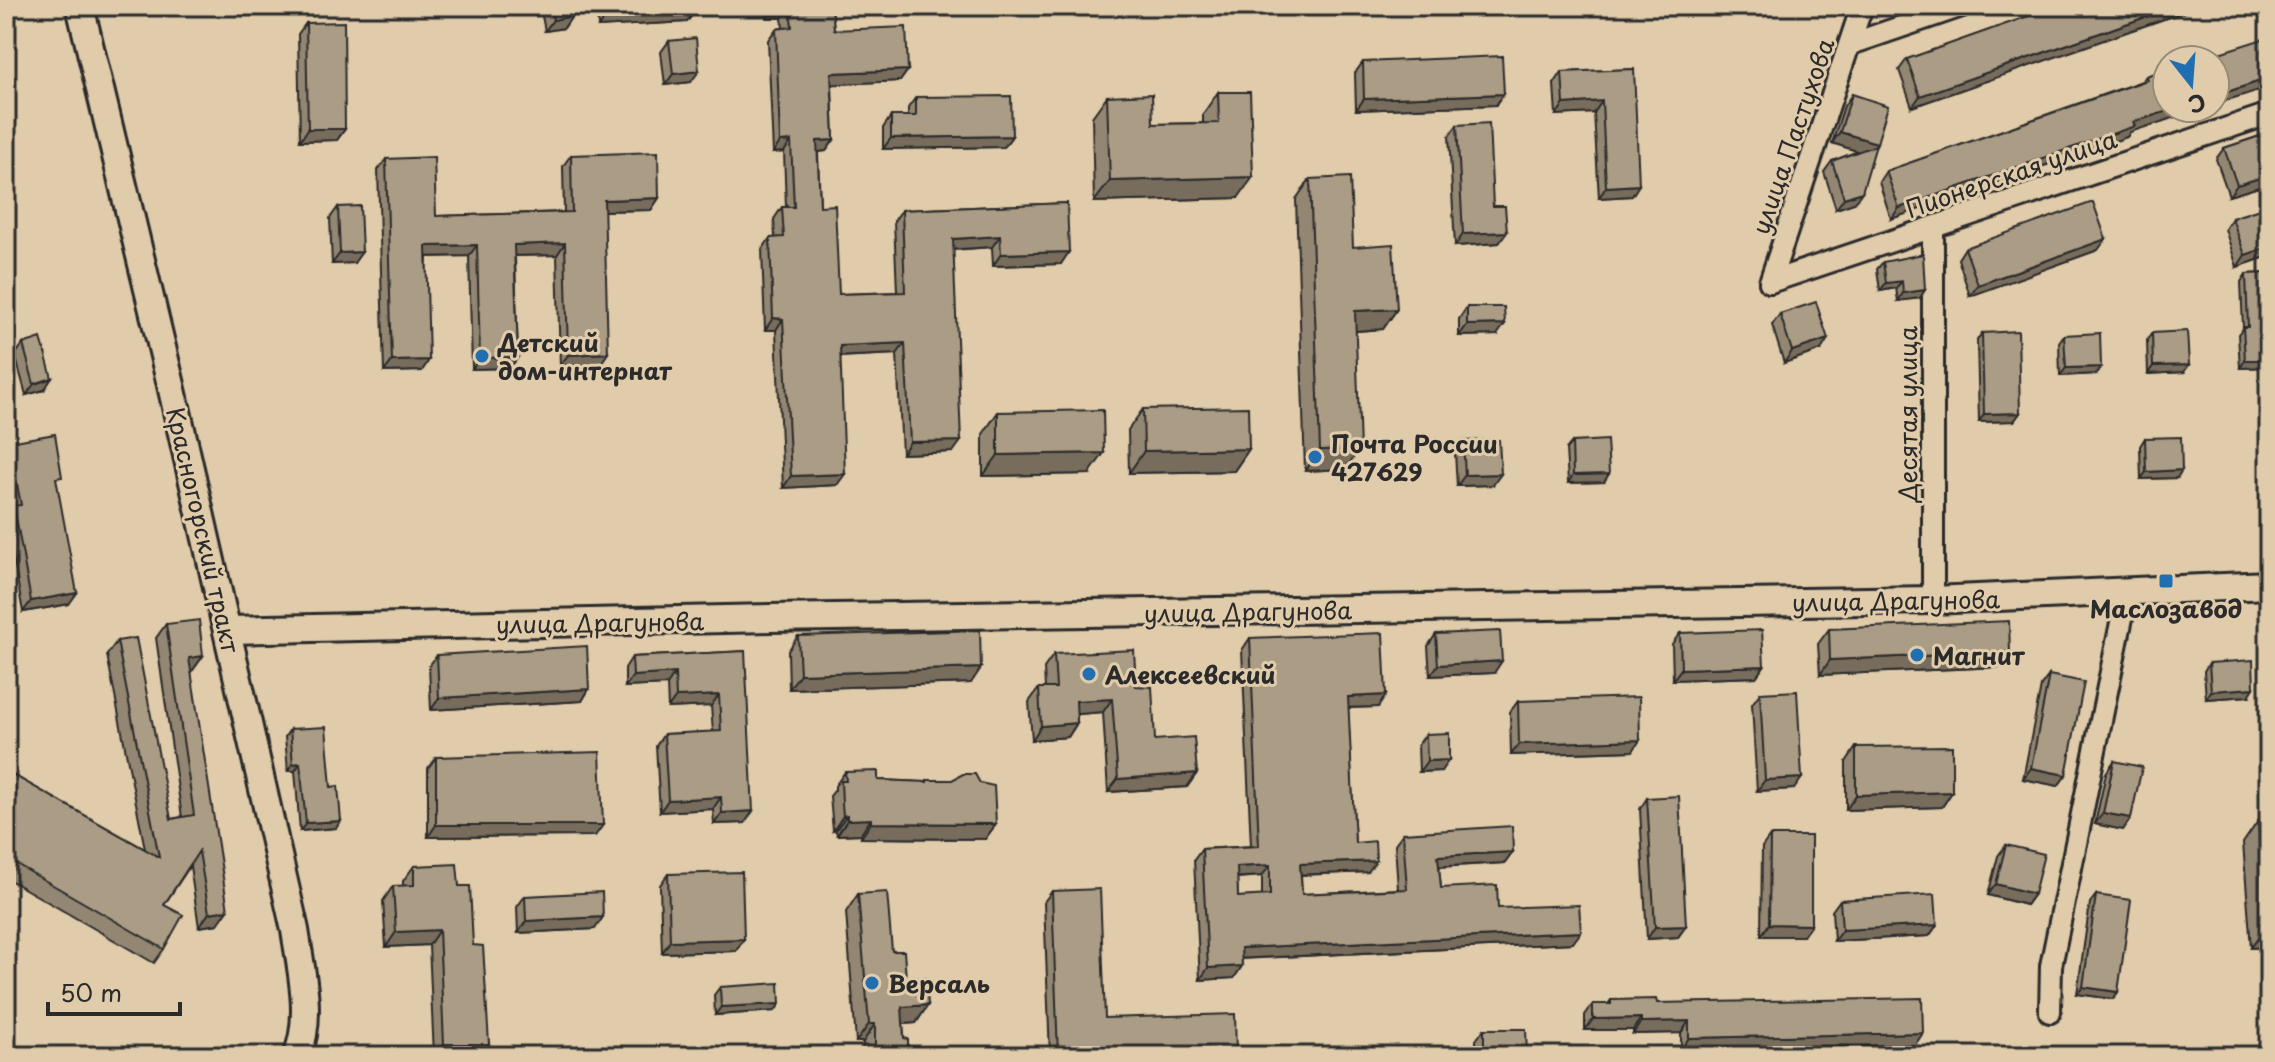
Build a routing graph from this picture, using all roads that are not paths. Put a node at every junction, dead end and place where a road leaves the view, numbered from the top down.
1 (80, 6) edge
2 (1862, 6) edge
3 (1962, 6) edge
4 (1851, 44) junction
5 (2269, 114) edge
6 (1933, 227) junction
7 (1770, 282) joint
8 (2269, 585) edge
9 (2125, 593) junction
10 (1933, 600) junction
11 (227, 630) junction
12 (2050, 1012) dead end
13 (297, 1056) edge

1 - 11 main road, Красногорский тракт
2 - 4 street, улица Пастухова
3 - 4 street
4 - 7 street, улица Пастухова
5 - 6 street, Пионерская улица
6 - 7 street, Пионерская улица
6 - 10 street, Десятая улица
8 - 9 main road, улица Драгунова
9 - 10 main road, улица Драгунова
9 - 12 street
10 - 11 main road, улица Драгунова
11 - 13 main road, Красногорский тракт

